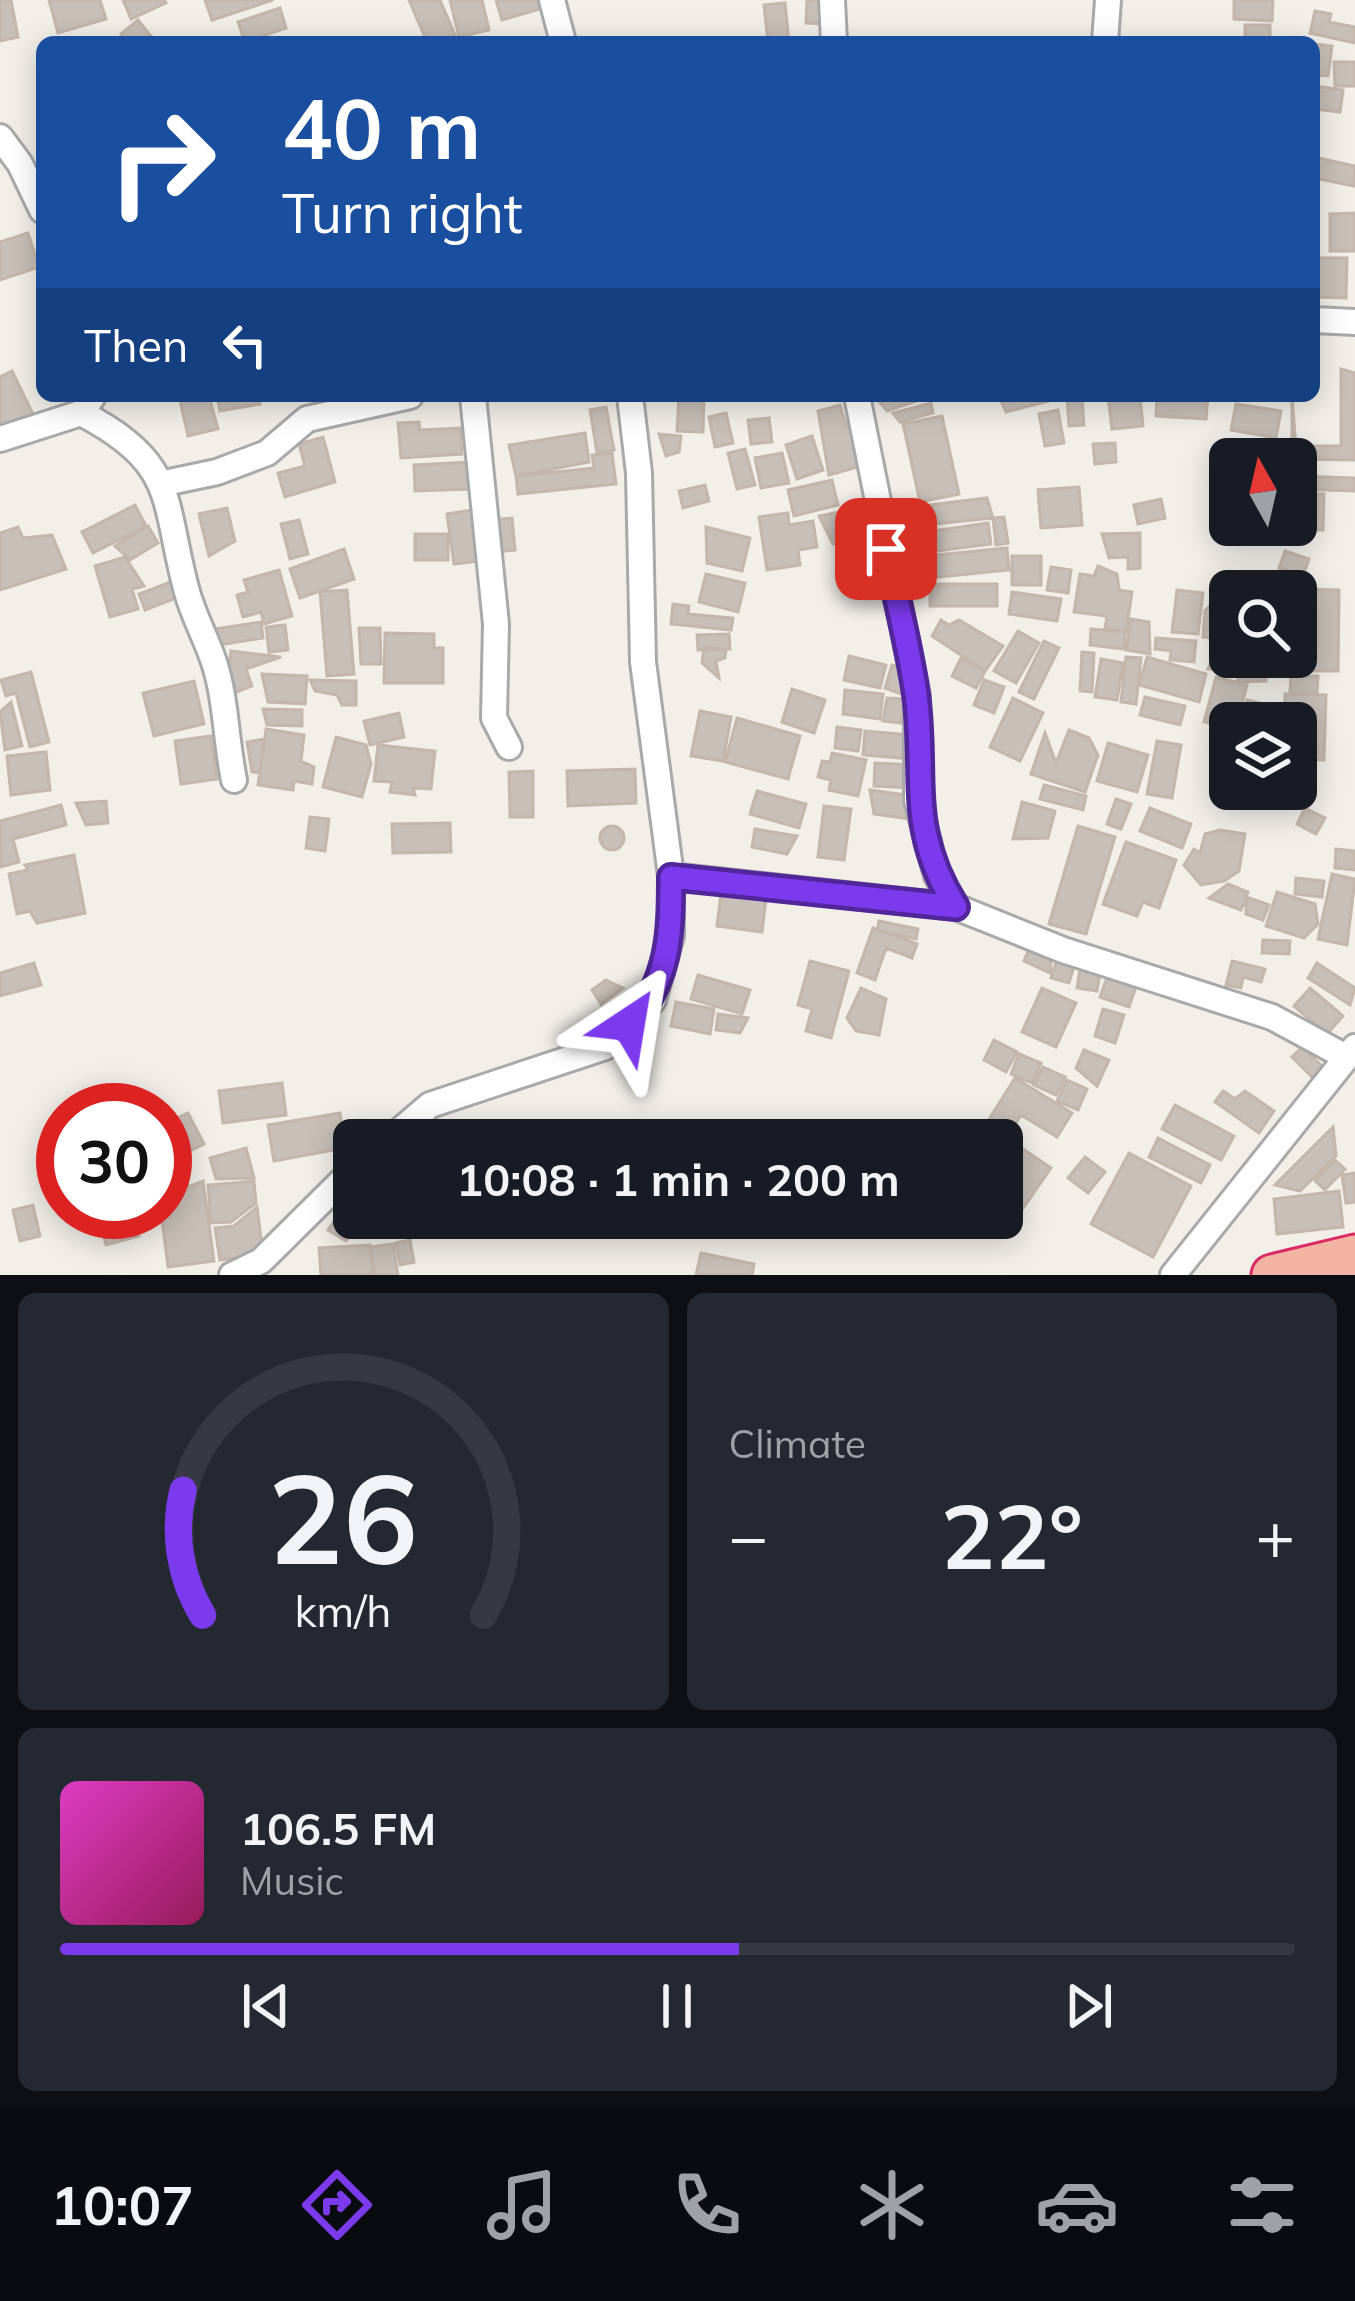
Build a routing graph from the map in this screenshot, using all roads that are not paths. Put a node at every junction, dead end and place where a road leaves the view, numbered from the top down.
1 (552, 0) edge
2 (832, 0) edge
3 (1108, 0) edge
4 (561, 36) edge
5 (834, 36) edge
6 (1105, 36) edge
7 (0, 137) edge
8 (36, 200) edge
9 (1320, 320) edge
10 (1355, 322) edge
11 (383, 402) edge
12 (473, 402) edge
13 (631, 402) edge
14 (858, 402) edge
15 (87, 404) edge
16 (0, 439) edge
17 (160, 484) junction
18 (509, 747) dead end
19 (234, 780) dead end
20 (671, 877) junction
21 (956, 907) junction
22 (1351, 1052) edge
23 (414, 1119) edge
24 (333, 1190) edge
25 (1355, 1255) edge
26 (232, 1275) edge
27 (1173, 1275) edge
28 (1272, 1275) edge

1 - 4 street
2 - 5 street
3 - 6 street
7 - 8 street
9 - 10 street
11 - 17 street
12 - 18 street
13 - 20 street
14 - 21 street
15 - 16 street
15 - 17 street
17 - 19 street
20 - 21 street
20 - 23 street
21 - 22 street
22 - 27 street
24 - 26 street
25 - 28 highway

